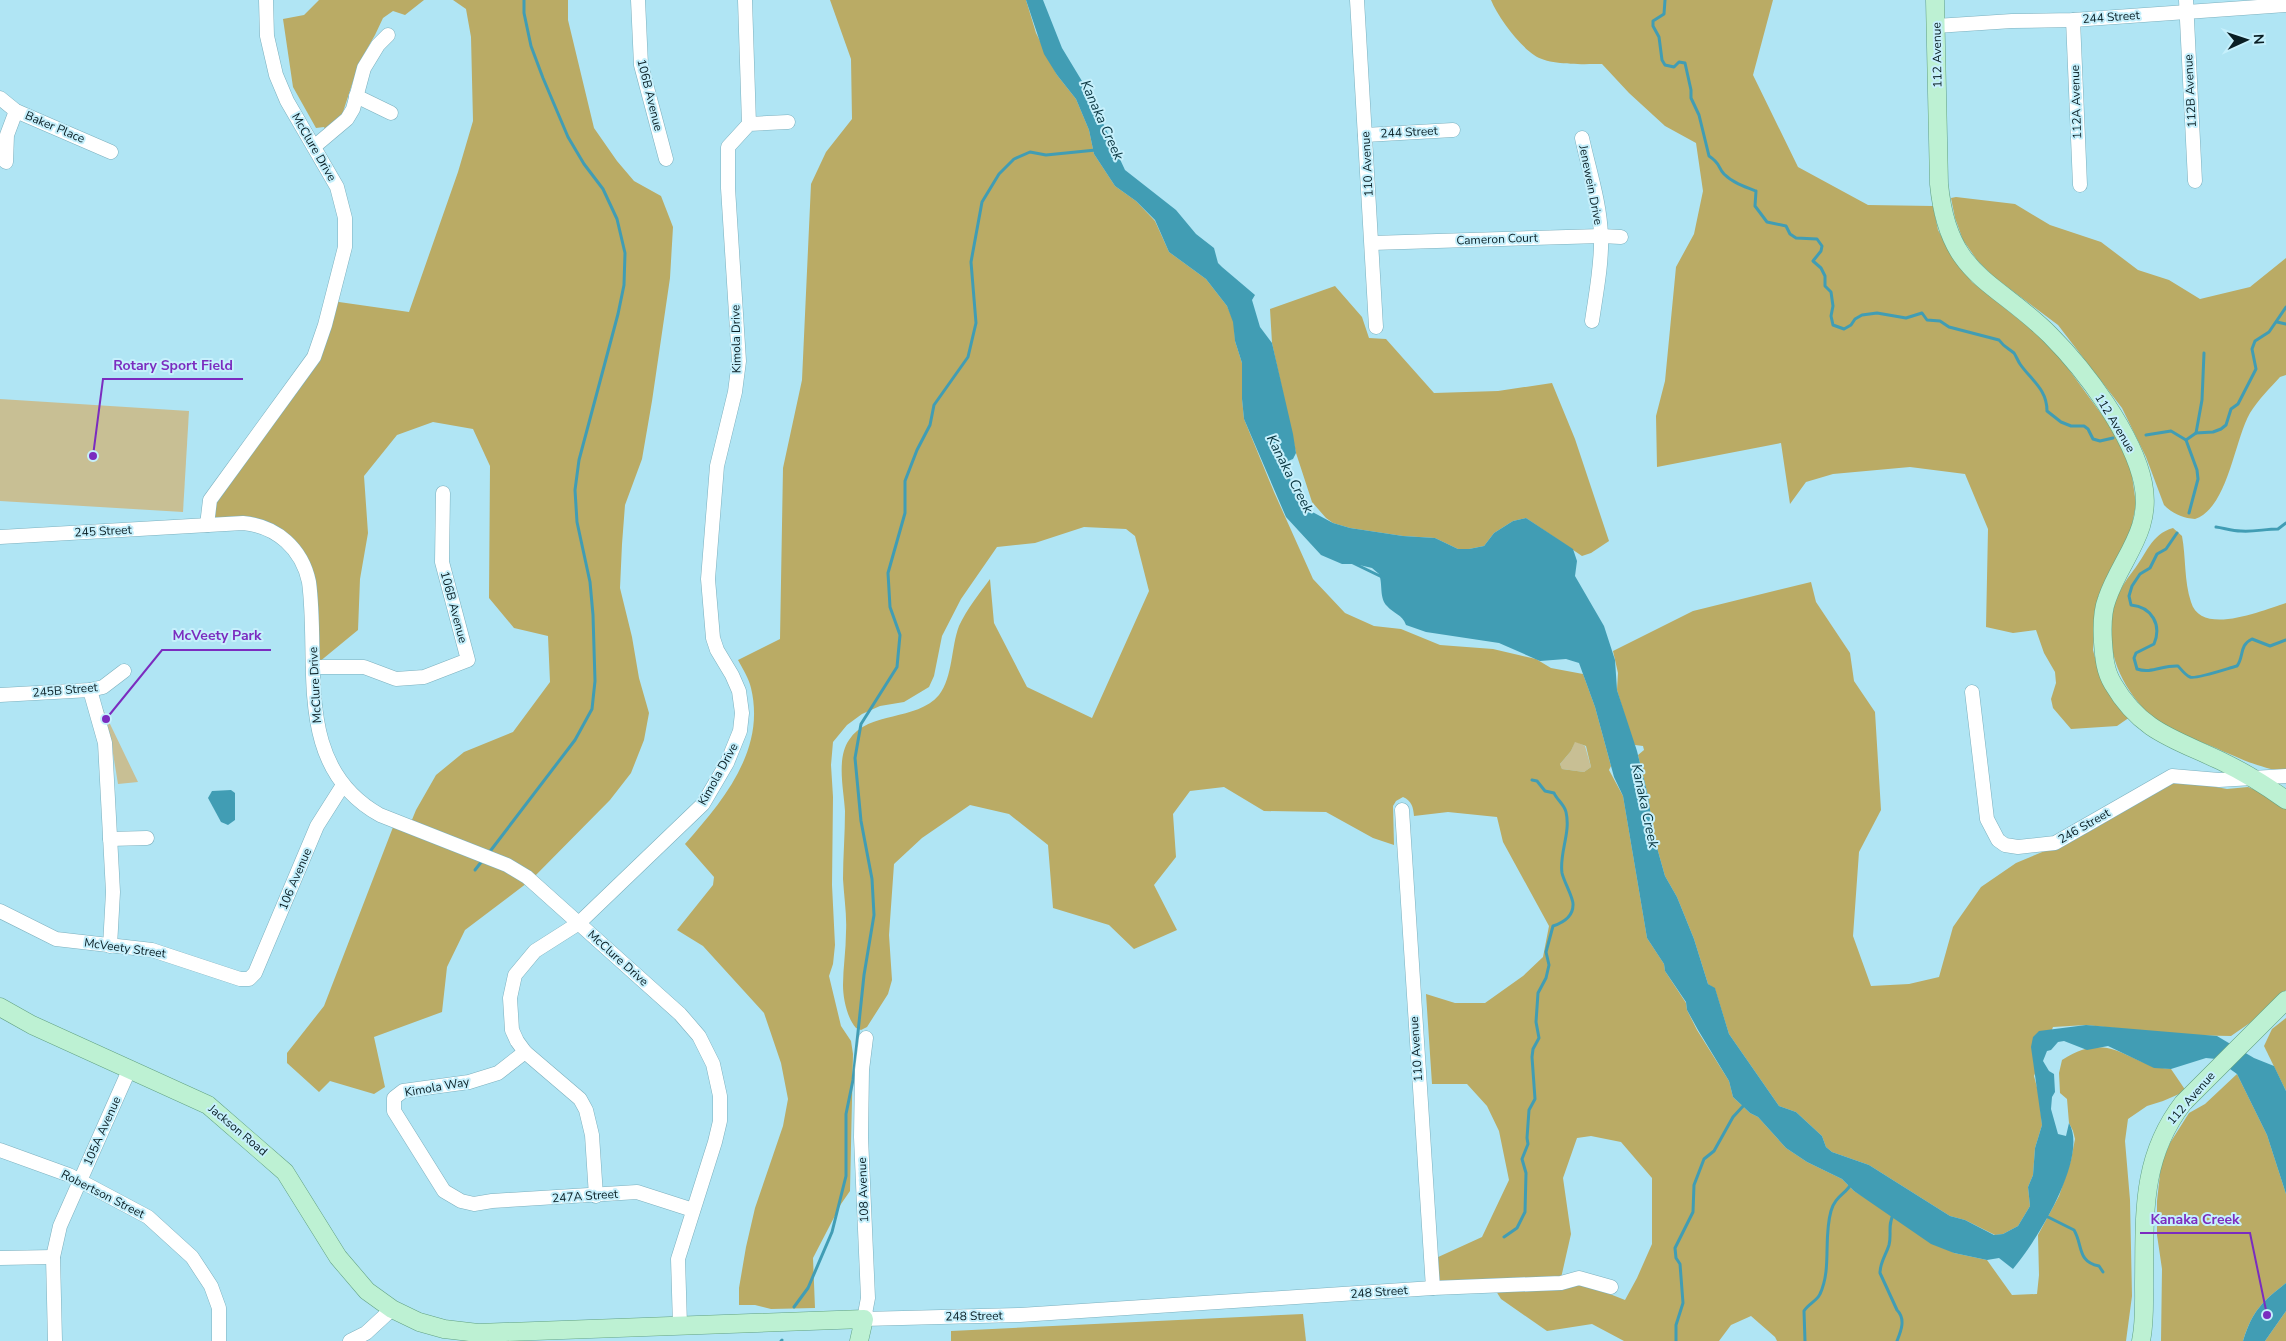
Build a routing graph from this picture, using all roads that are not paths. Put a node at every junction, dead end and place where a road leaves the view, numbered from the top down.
1 (266, 0) edge
2 (638, 0) edge
3 (745, 0) edge
4 (1358, 0) edge
5 (1935, 0) edge
6 (2286, 4) edge
7 (2186, 6) edge
8 (2073, 20) junction
9 (1936, 26) junction
10 (388, 35) dead end
11 (356, 96) junction
12 (0, 98) edge
13 (16, 111) junction
14 (391, 113) dead end
15 (788, 122) dead end
16 (749, 124) junction
17 (1453, 130) dead end
18 (1365, 134) junction
19 (1582, 138) dead end
20 (315, 146) junction
21 (111, 152) dead end
22 (666, 159) dead end
23 (6, 162) dead end
24 (2195, 181) dead end
25 (2080, 185) dead end
26 (1601, 236) junction
27 (1622, 237) dead end
28 (1372, 243) junction
29 (1592, 321) dead end
30 (1376, 327) dead end
31 (444, 493) dead end
32 (207, 525) junction
33 (0, 537) edge
34 (313, 667) junction
35 (124, 671) dead end
36 (90, 690) junction
37 (1972, 692) dead end
38 (0, 695) edge
39 (2286, 776) edge
40 (2254, 778) junction
41 (343, 785) junction
42 (2286, 800) edge
43 (1402, 810) dead end
44 (147, 838) dead end
45 (110, 839) junction
46 (0, 911) edge
47 (579, 923) junction
48 (110, 946) junction
49 (252, 976) joint
50 (2286, 1000) edge
51 (0, 1006) edge
52 (866, 1038) dead end
53 (525, 1052) junction
54 (130, 1068) junction
55 (0, 1150) edge
56 (79, 1180) junction
57 (596, 1196) junction
58 (474, 1204) joint
59 (693, 1210) junction
60 (53, 1257) junction
61 (0, 1258) edge
62 (1612, 1287) dead end
63 (1433, 1288) junction
64 (392, 1309) junction
65 (864, 1318) junction
66 (680, 1325) junction
67 (536, 1336) edge
68 (56, 1341) edge
69 (219, 1341) edge
70 (350, 1341) edge
71 (859, 1341) edge
72 (2141, 1341) edge

1 - 20 street, McClure Drive
2 - 22 street, 106B Avenue
3 - 16 street
4 - 18 street, 110 Avenue
5 - 9 main road, 112 Avenue
6 - 7 street, 244 Street
7 - 8 street, 244 Street
7 - 24 street, 112B Avenue
8 - 9 street, 244 Street
8 - 25 street, 112A Avenue
9 - 40 main road, 112 Avenue
10 - 11 street
11 - 14 street
11 - 20 street
12 - 13 street, Baker Place
13 - 21 street, Baker Place
13 - 23 street
15 - 16 street
16 - 47 street, Kimola Drive
17 - 18 street, 244 Street
18 - 28 street, 110 Avenue
19 - 26 street, Jenewein Drive
20 - 32 street, McClure Drive
26 - 27 street, Cameron Court
26 - 28 street, Cameron Court
26 - 29 street, Jenewein Drive
28 - 30 street, 110 Avenue
31 - 34 street, 106B Avenue
32 - 33 street, 245 Street
32 - 34 street, McClure Drive
34 - 41 street, McClure Drive
35 - 36 street, 245B Street
36 - 38 street, 245B Street
36 - 45 street
37 - 40 street, 246 Street
39 - 40 street
40 - 42 main road, 112 Avenue
41 - 47 street, McClure Drive
41 - 49 street, 106 Avenue
43 - 63 street, 110 Avenue
44 - 45 street
45 - 48 street
46 - 48 street, McVeety Street
47 - 53 street, Kimola Drive
47 - 59 street, McClure Drive
48 - 49 street, McVeety Street
50 - 72 main road, 112 Avenue
51 - 54 main road, Jackson Road
52 - 65 street, 108 Avenue
53 - 57 street, Kimola Drive
53 - 58 street, Kimola Way
54 - 56 street, 105A Avenue
54 - 64 main road, Jackson Road
55 - 56 street, Robertson Street
56 - 60 street, 105A Avenue
56 - 69 street, Robertson Street
57 - 58 street, 247A Street
57 - 59 street, 247A Street
59 - 66 street, McClure Drive
60 - 61 street
60 - 68 street, 105A Avenue
62 - 63 street, 248 Street
63 - 65 street, 248 Street
64 - 67 main road, 248 Street
64 - 70 street
65 - 66 main road, 248 Street
65 - 71 main road, 108 Avenue
66 - 67 main road, 248 Street

